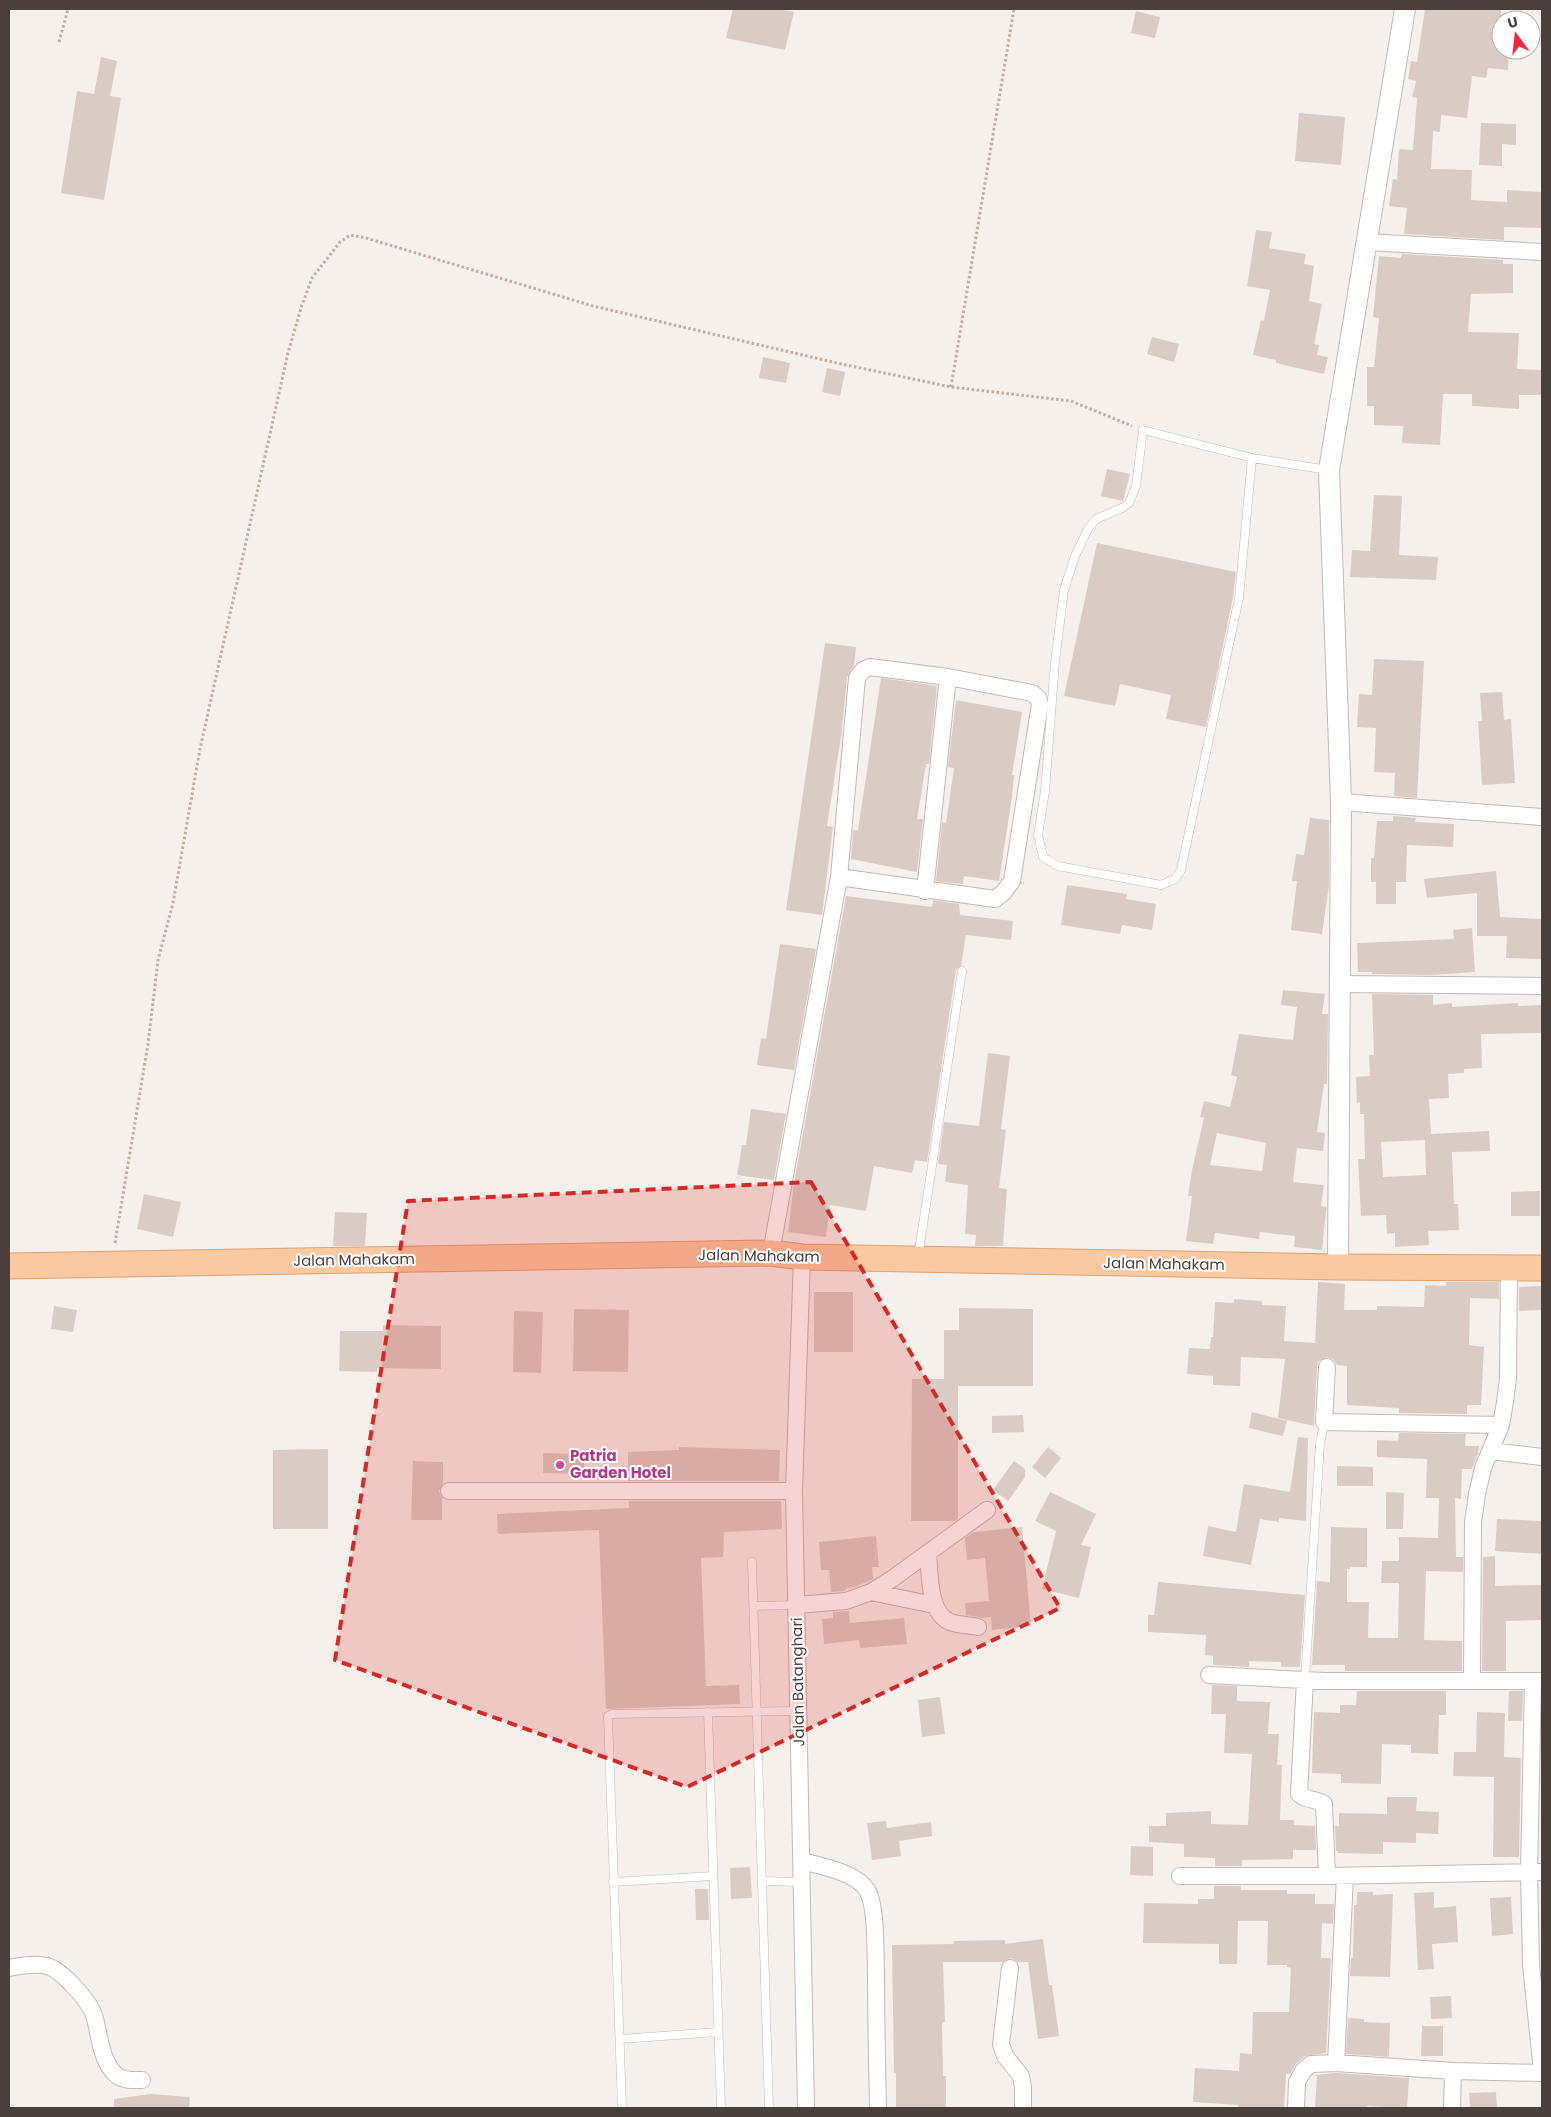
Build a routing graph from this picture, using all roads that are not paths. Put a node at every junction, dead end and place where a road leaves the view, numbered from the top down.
1 (1405, 9) edge
2 (1367, 242) junction
3 (1542, 252) edge
4 (1252, 458) junction
5 (1330, 470) junction
6 (948, 677) junction
7 (1341, 802) junction
8 (1542, 816) edge
9 (839, 878) junction
10 (926, 891) junction
11 (962, 971) dead end
12 (1339, 984) junction
13 (1542, 986) edge
14 (771, 1253) junction
15 (802, 1257) junction
16 (917, 1259) junction
17 (9, 1266) edge
18 (1338, 1268) junction
19 (1509, 1268) junction
20 (1542, 1268) edge
21 (1327, 1367) dead end
22 (1324, 1422) junction
23 (1501, 1425) junction
24 (1491, 1450) junction
25 (1542, 1456) edge
26 (449, 1491) dead end
27 (794, 1491) junction
28 (987, 1510) dead end
29 (928, 1553) junction
30 (752, 1562) dead end
31 (872, 1592) junction
32 (934, 1605) junction
33 (754, 1606) junction
34 (797, 1606) junction
35 (978, 1627) dead end
36 (1209, 1675) dead end
37 (1304, 1680) junction
38 (1472, 1680) junction
39 (1538, 1681) edge
40 (757, 1711) junction
41 (799, 1711) junction
42 (708, 1712) junction
43 (802, 1862) junction
44 (1536, 1872) edge
45 (714, 1876) junction
46 (1180, 1876) dead end
47 (1327, 1876) junction
48 (1345, 1876) junction
49 (762, 1881) junction
50 (613, 1882) junction
51 (802, 1882) junction
52 (16, 1967) edge
53 (1010, 1968) dead end
54 (718, 2032) junction
55 (620, 2039) junction
56 (1336, 2063) junction
57 (1453, 2071) junction
58 (1542, 2073) edge
59 (142, 2080) dead end
60 (622, 2108) edge
61 (720, 2108) edge
62 (768, 2108) edge
63 (806, 2108) edge
64 (878, 2108) edge
65 (1023, 2108) edge
66 (1296, 2108) edge
67 (1452, 2108) edge

1 - 2 street
2 - 3 street
2 - 5 street
4 - 4 lane
4 - 5 lane
5 - 7 street
6 - 9 street
6 - 10 street
6 - 10 street
7 - 8 street
7 - 12 street
9 - 10 street
9 - 14 street
11 - 16 lane
12 - 13 street
12 - 18 street
14 - 15 main road, Jalan Mahakam
14 - 17 main road, Jalan Mahakam
15 - 16 main road, Jalan Mahakam
15 - 27 street, Jalan Batanghari
16 - 18 main road, Jalan Mahakam
18 - 19 main road, Jalan Mahakam
19 - 20 main road, Jalan Mahakam
19 - 23 street
21 - 22 street
22 - 23 street
22 - 37 lane
23 - 24 street
24 - 25 street
24 - 38 street
26 - 27 street
27 - 34 street, Jalan Batanghari
28 - 29 street
29 - 31 street
29 - 32 street
30 - 33 lane
31 - 32 street
31 - 34 street
32 - 35 street
33 - 34 lane
33 - 40 lane
34 - 41 street, Jalan Batanghari
36 - 37 street
37 - 38 street
37 - 47 street
38 - 39 street
39 - 44 street
40 - 41 lane
40 - 42 lane
40 - 49 lane
41 - 43 street, Jalan Batanghari
42 - 45 lane
42 - 50 lane
43 - 51 street, Jalan Batanghari
43 - 64 street
44 - 48 street
44 - 58 street
45 - 50 lane
45 - 54 lane
46 - 47 street
47 - 48 street
48 - 56 street
49 - 51 lane
49 - 62 lane
50 - 55 lane
51 - 63 street, Jalan Batanghari
52 - 59 street
53 - 65 street
54 - 55 lane
54 - 61 lane
55 - 60 lane
56 - 57 street
56 - 66 street
57 - 58 street
57 - 67 street

